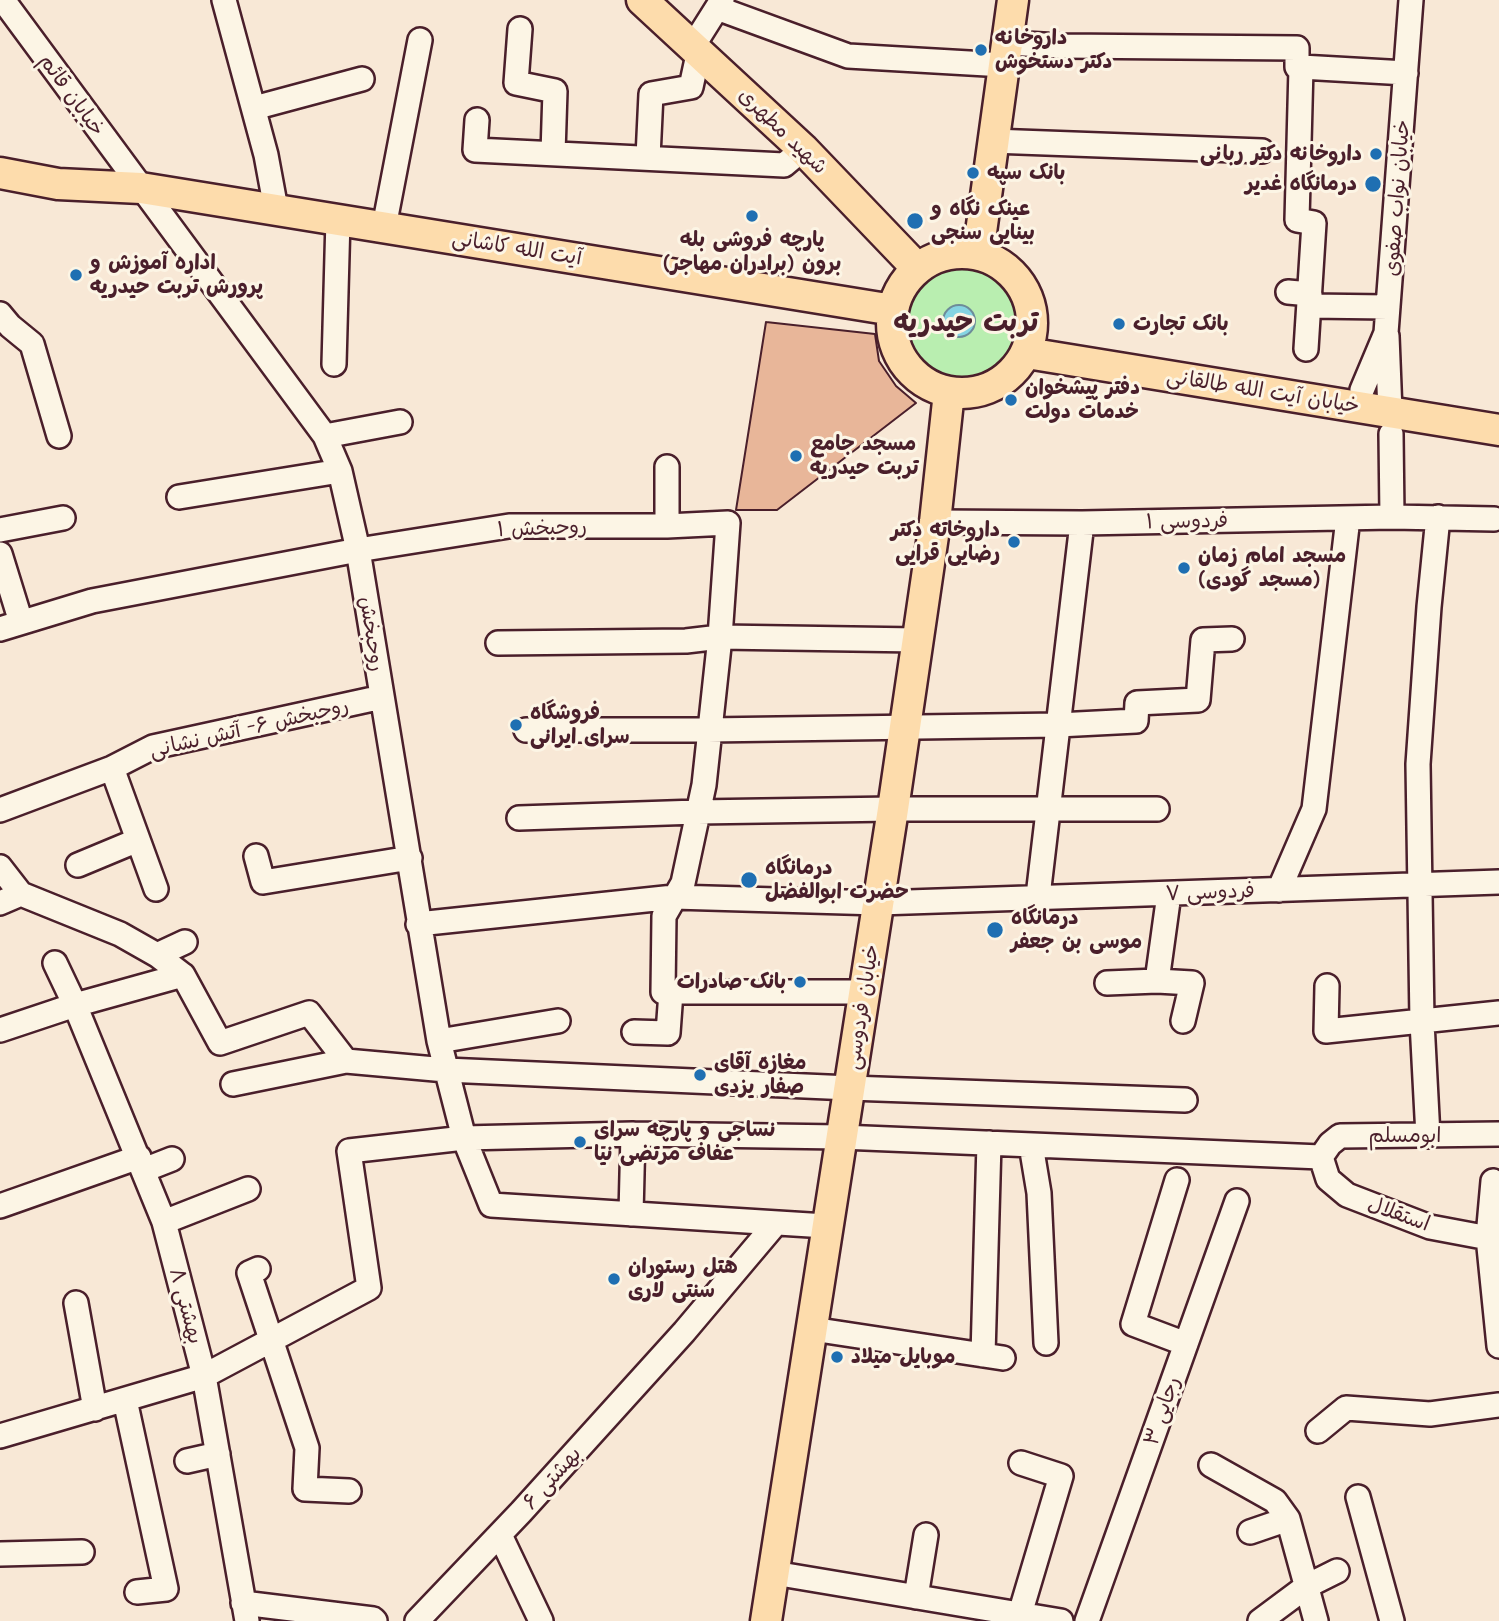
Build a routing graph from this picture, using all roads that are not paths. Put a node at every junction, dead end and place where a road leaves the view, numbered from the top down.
1 (3, 0) edge
2 (223, 0) edge
3 (642, 0) edge
4 (1013, 0) edge
5 (1411, 0) edge
6 (720, 4) edge
7 (520, 29) dead end
8 (420, 40) dead end
9 (696, 48) junction
10 (1005, 54) junction
11 (1301, 67) junction
12 (1406, 74) junction
13 (362, 79) dead end
14 (254, 108) junction
15 (477, 120) dead end
16 (992, 141) junction
17 (1262, 151) dead end
18 (0, 153) edge
19 (553, 153) junction
20 (648, 157) junction
21 (793, 157) junction
22 (0, 173) edge
23 (141, 188) junction
24 (276, 209) junction
25 (338, 219) junction
26 (384, 227) junction
27 (978, 254) junction
28 (909, 258) junction
29 (1302, 297) junction
30 (861, 303) junction
31 (1388, 307) junction
32 (893, 310) junction
33 (3, 323) edge
34 (1386, 333) junction
35 (1030, 344) junction
36 (1306, 349) dead end
37 (334, 364) dead end
38 (1362, 390) junction
39 (950, 392) junction
40 (1499, 413) edge
41 (1391, 414) junction
42 (400, 422) dead end
43 (1499, 430) edge
44 (59, 436) dead end
45 (325, 436) junction
46 (667, 467) dead end
47 (340, 471) junction
48 (179, 497) dead end
49 (1392, 517) junction
50 (1438, 517) junction
51 (63, 518) dead end
52 (1348, 518) junction
53 (1494, 519) dead end
54 (935, 522) junction
55 (1082, 523) junction
56 (667, 526) junction
57 (0, 530) edge
58 (358, 550) junction
59 (0, 554) edge
60 (11, 626) edge
61 (720, 637) junction
62 (1232, 639) dead end
63 (918, 640) junction
64 (498, 643) dead end
65 (382, 697) junction
66 (1058, 725) junction
67 (906, 726) junction
68 (526, 730) dead end
69 (708, 730) junction
70 (112, 768) junction
71 (1048, 807) junction
72 (893, 809) junction
73 (1157, 809) dead end
74 (0, 810) edge
75 (697, 811) junction
76 (519, 818) dead end
77 (138, 840) junction
78 (256, 856) dead end
79 (410, 858) junction
80 (78, 865) dead end
81 (0, 867) edge
82 (1499, 882) edge
83 (1420, 885) junction
84 (156, 889) dead end
85 (1279, 890) junction
86 (1169, 894) junction
87 (1038, 896) junction
88 (674, 897) junction
89 (11, 898) edge
90 (879, 903) junction
91 (418, 924) junction
92 (185, 942) dead end
93 (157, 955) junction
94 (55, 963) dead end
95 (183, 975) junction
96 (1157, 981) junction
97 (1107, 983) dead end
98 (1327, 986) dead end
99 (671, 992) junction
100 (865, 992) junction
101 (75, 1005) junction
102 (1499, 1013) edge
103 (558, 1021) dead end
104 (1183, 1021) dead end
105 (1422, 1022) junction
106 (0, 1030) edge
107 (634, 1032) dead end
108 (439, 1041) junction
109 (346, 1061) junction
110 (446, 1070) junction
111 (233, 1084) dead end
112 (850, 1088) junction
113 (1185, 1100) dead end
114 (1499, 1133) edge
115 (633, 1134) junction
116 (1428, 1136) junction
117 (842, 1137) junction
118 (464, 1138) junction
119 (989, 1143) junction
120 (1031, 1145) junction
121 (1321, 1157) junction
122 (172, 1158) dead end
123 (142, 1164) junction
124 (1177, 1180) dead end
125 (1493, 1181) dead end
126 (248, 1189) dead end
127 (1237, 1201) dead end
128 (0, 1206) edge
129 (631, 1214) junction
130 (164, 1222) junction
131 (776, 1223) junction
132 (826, 1226) junction
133 (1493, 1238) edge
134 (258, 1269) dead end
135 (76, 1303) dead end
136 (812, 1329) junction
137 (272, 1340) junction
138 (1046, 1343) dead end
139 (1185, 1344) junction
140 (1499, 1346) edge
141 (204, 1376) junction
142 (125, 1400) junction
143 (1499, 1405) edge
144 (95, 1409) junction
145 (1318, 1431) dead end
146 (0, 1436) edge
147 (218, 1454) junction
148 (187, 1461) dead end
149 (1021, 1463) dead end
150 (1212, 1465) dead end
151 (349, 1491) dead end
152 (1358, 1497) dead end
153 (1288, 1519) junction
154 (1250, 1532) dead end
155 (500, 1535) junction
156 (926, 1535) dead end
157 (82, 1552) dead end
158 (0, 1555) edge
159 (1337, 1571) dead end
160 (774, 1573) junction
161 (1307, 1586) junction
162 (137, 1592) dead end
163 (916, 1597) junction
164 (245, 1612) edge
165 (1020, 1614) junction
166 (375, 1621) edge
167 (416, 1621) edge
168 (541, 1621) edge
169 (766, 1621) edge
170 (1061, 1621) edge
171 (1087, 1621) edge
172 (1260, 1621) edge
173 (1316, 1621) edge
174 (1392, 1621) edge

1 - 23 street, خیابان قائم
2 - 14 street
3 - 9 main road, شهید مطهری
4 - 10 main road
5 - 12 street, خیابان نواب صفوی
6 - 9 street
6 - 10 street
7 - 19 street
8 - 26 street
9 - 20 street
9 - 21 main road, شهید مطهری
10 - 11 street
10 - 16 main road
11 - 12 street
11 - 29 street
12 - 31 street, خیابان نواب صفوی
13 - 14 street
14 - 24 street
15 - 19 street
16 - 17 street
16 - 27 main road
18 - 23 main road, آیت الله کاشانی
19 - 20 street
20 - 21 street
21 - 28 main road, شهید مطهری
22 - 23 main road, آیت الله کاشانی
23 - 24 main road, آیت الله کاشانی
23 - 45 street, روحبخش
24 - 25 main road, آیت الله کاشانی
25 - 26 main road, آیت الله کاشانی
25 - 37 street
26 - 30 main road, آیت الله کاشانی
27 - 28 main road
27 - 35 main road
28 - 30 main road
28 - 32 main road
29 - 31 street
29 - 36 street
30 - 32 main road, آیت الله کاشانی
31 - 34 street, خیابان نواب صفوی
32 - 39 main road
33 - 44 street
34 - 38 street, خیابان نواب صفوی
34 - 41 street
35 - 38 main road, خیابان آیت الله طالقانی
35 - 39 main road
35 - 41 main road, خیابان آیت الله طالقانی
38 - 41 main road, خیابان آیت الله طالقانی
39 - 54 main road, خیابان فردوسی
40 - 41 main road, خیابان آیت الله طالقانی
41 - 43 main road, خیابان آیت الله طالقانی
41 - 49 street
42 - 45 street
45 - 47 street, روحبخش
46 - 56 street
47 - 48 street
47 - 58 street, روحبخش
49 - 50 street, فردوسی ۱
49 - 52 street, فردوسی ۱
50 - 53 street, فردوسی ۱
50 - 83 street
51 - 57 street
52 - 55 street, فردوسی ۱
52 - 85 street
54 - 55 street, فردوسی ۱
54 - 63 main road, خیابان فردوسی
55 - 66 street
56 - 58 street, روحبخش ۱
56 - 61 street, روحبخش ۱
58 - 60 street, روحبخش ۱
58 - 65 street, روحبخش
59 - 60 street
61 - 63 street
61 - 64 street
61 - 69 street
62 - 66 street
63 - 67 main road, خیابان فردوسی
65 - 70 street, روحبخش ۶- آتش نشانی
65 - 79 street, روحبخش
66 - 67 street
66 - 71 street
67 - 69 street
67 - 72 main road, خیابان فردوسی
68 - 69 street
69 - 75 street
70 - 74 street, روحبخش ۶- آتش نشانی
70 - 77 street
71 - 72 street
71 - 73 street
71 - 87 street
72 - 75 street
72 - 90 main road, خیابان فردوسی
75 - 76 street
75 - 88 street
77 - 80 street
77 - 84 street
78 - 79 street
79 - 91 street, روحبخش
81 - 89 street
82 - 83 street, فردوسی ۷
83 - 85 street, فردوسی ۷
83 - 105 street
85 - 86 street, فردوسی ۷
86 - 87 street, فردوسی ۷
86 - 96 street
87 - 90 street, فردوسی ۷
88 - 90 street, فردوسی ۷
88 - 91 street, فردوسی ۷
88 - 99 street
89 - 93 street
90 - 100 main road, خیابان فردوسی
91 - 108 street, روحبخش
92 - 93 street
93 - 95 street
94 - 101 street, بهشتی ۸
95 - 101 street
95 - 109 street
96 - 97 street
96 - 104 street
98 - 105 street
99 - 100 street
99 - 107 street
100 - 112 main road, خیابان فردوسی
101 - 106 street
101 - 123 street, بهشتی ۸
102 - 105 street
103 - 108 street
105 - 116 street
108 - 110 street, روحبخش
109 - 110 street
109 - 111 street
110 - 112 street
110 - 118 street, روحبخش
112 - 113 street
112 - 117 main road, خیابان فردوسی
114 - 116 street, ابومسلم
115 - 117 street
115 - 118 street
115 - 129 street
116 - 121 street, ابومسلم
117 - 119 street
117 - 132 main road, خیابان فردوسی
118 - 129 street, روحبخش
118 - 137 street
119 - 120 street
119 - 136 street
120 - 121 street
120 - 138 street
121 - 133 street, استقلال
122 - 123 street
123 - 128 street
123 - 130 street, بهشتی ۸
124 - 139 street
125 - 133 street
126 - 130 street
127 - 139 street, رجایی ۳
129 - 131 street
130 - 141 street, بهشتی ۸
131 - 132 street
131 - 155 street, بهشتی ۶
132 - 136 main road, خیابان فردوسی
133 - 140 street
134 - 137 street
135 - 144 street
136 - 160 main road, خیابان فردوسی
137 - 141 street
137 - 151 street
139 - 171 street, رجایی ۳
141 - 142 street
141 - 147 street, بهشتی ۸
142 - 144 street
142 - 162 street
143 - 145 street
144 - 146 street
147 - 148 street
147 - 164 street, بهشتی ۸
149 - 165 street
150 - 153 street
152 - 174 street
153 - 154 street
153 - 161 street
155 - 167 street, بهشتی ۶
155 - 168 street
156 - 163 street
157 - 158 street
159 - 161 street
160 - 163 street
160 - 169 main road, خیابان فردوسی
161 - 172 street
161 - 173 street
163 - 165 street
164 - 166 street
165 - 170 street

